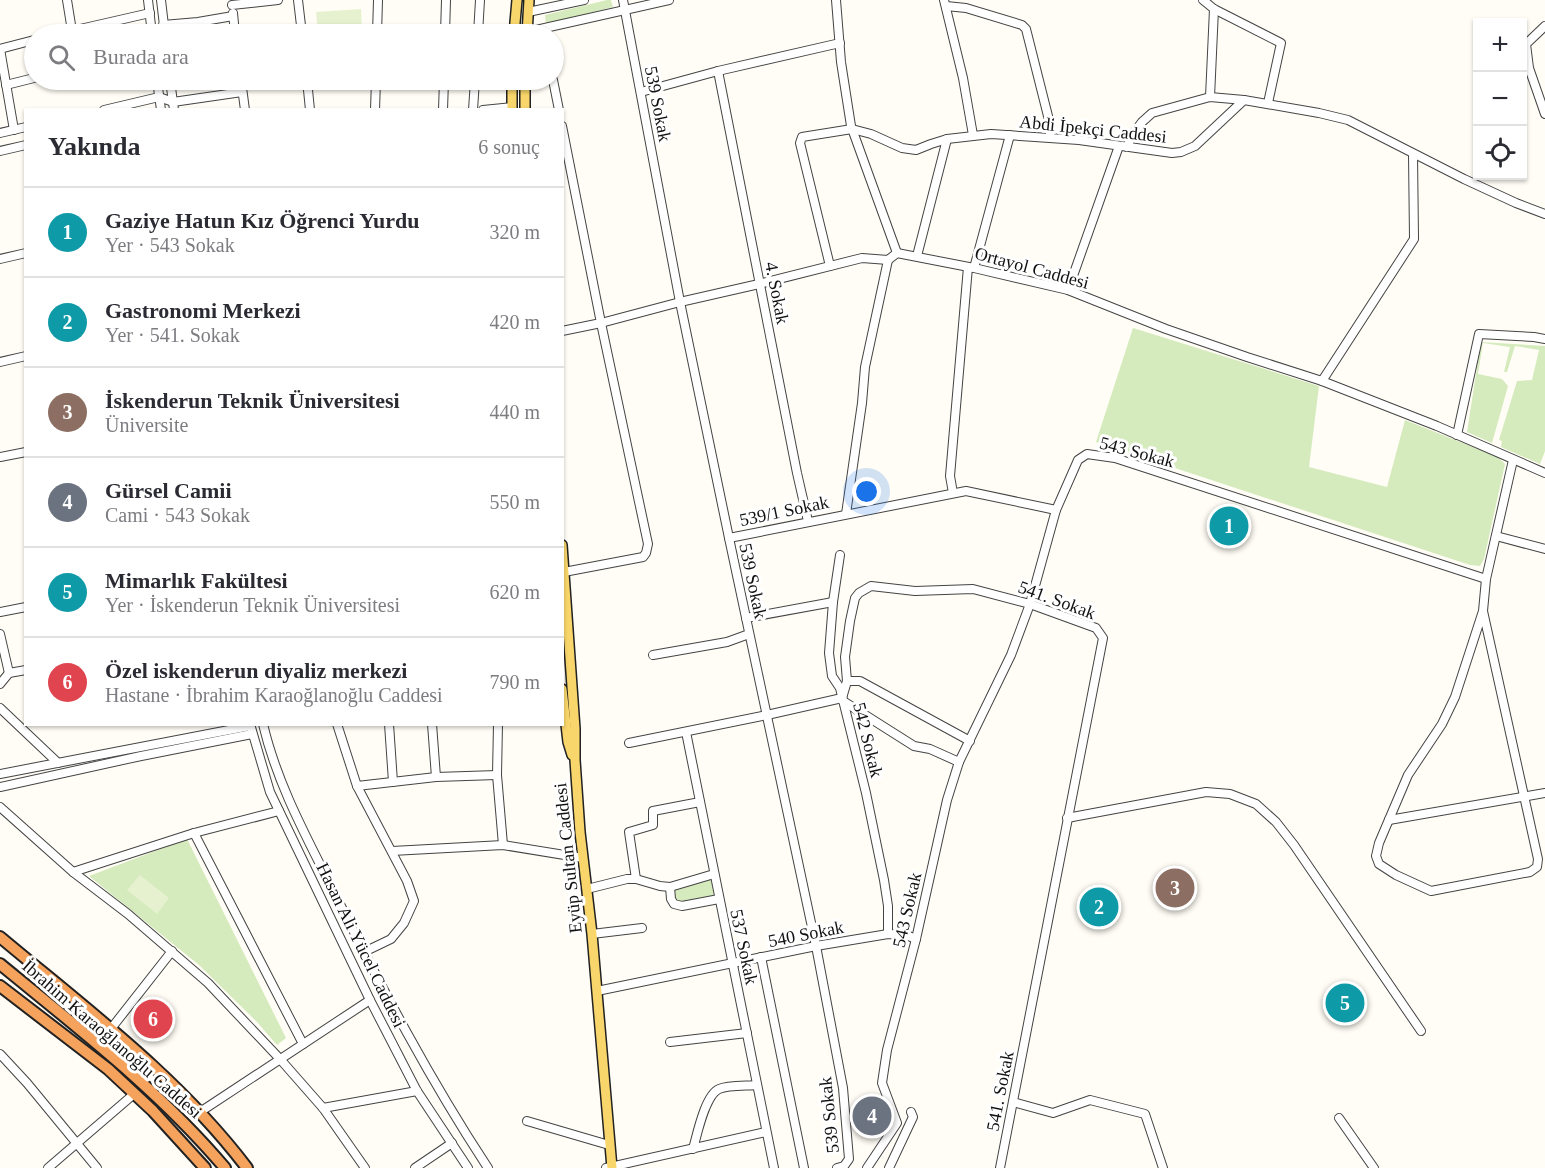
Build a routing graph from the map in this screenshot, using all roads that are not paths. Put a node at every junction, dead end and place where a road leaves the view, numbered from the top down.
1 (67, 0) edge
2 (148, 0) edge
3 (160, 0) edge
4 (278, 0) edge
5 (298, 0) edge
6 (378, 0) edge
7 (446, 0) edge
8 (480, 0) edge
9 (517, 0) edge
10 (530, 0) edge
11 (584, 0) edge
12 (623, 0) edge
13 (669, 0) edge
14 (836, 0) edge
15 (1203, 0) edge
16 (232, 2) edge
17 (945, 3) edge
18 (1214, 9) junction
19 (624, 10) junction
20 (528, 12) junction
21 (150, 13) junction
22 (233, 16) junction
23 (71, 24) edge
24 (102, 24) edge
25 (151, 24) edge
26 (163, 24) edge
27 (175, 24) edge
28 (234, 24) edge
29 (301, 24) edge
30 (377, 24) edge
31 (445, 24) edge
32 (479, 24) edge
33 (515, 24) edge
34 (527, 24) edge
35 (564, 24) edge
36 (1545, 26) edge
37 (24, 43) edge
38 (840, 43) junction
39 (0, 49) edge
40 (718, 71) junction
41 (24, 80) edge
42 (6, 85) junction
43 (158, 90) edge
44 (171, 90) edge
45 (308, 90) edge
46 (376, 90) edge
47 (444, 90) edge
48 (474, 90) edge
49 (512, 90) edge
50 (525, 90) edge
51 (555, 90) edge
52 (242, 92) joint
53 (641, 92) junction
54 (159, 97) junction
55 (1210, 97) junction
56 (1244, 100) junction
57 (1268, 104) junction
58 (173, 106) edge
59 (112, 108) edge
60 (163, 108) edge
61 (245, 108) edge
62 (310, 108) edge
63 (375, 108) edge
64 (443, 108) edge
65 (473, 108) edge
66 (512, 108) edge
67 (525, 108) edge
68 (559, 108) edge
69 (1545, 114) edge
70 (24, 128) edge
71 (852, 129) junction
72 (14, 130) junction
73 (0, 134) edge
74 (974, 135) junction
75 (1010, 135) junction
76 (564, 136) edge
77 (1050, 137) junction
78 (947, 139) junction
79 (24, 145) edge
80 (1123, 147) junction
81 (0, 151) edge
82 (1413, 154) junction
83 (1545, 214) edge
84 (24, 253) edge
85 (897, 253) junction
86 (917, 256) junction
87 (0, 259) edge
88 (888, 260) junction
89 (830, 266) junction
90 (971, 268) junction
91 (759, 284) junction
92 (1068, 290) junction
93 (680, 302) junction
94 (601, 323) junction
95 (564, 331) edge
96 (1545, 339) edge
97 (24, 356) edge
98 (0, 360) edge
99 (1322, 381) junction
100 (1457, 435) junction
101 (24, 452) edge
102 (0, 457) edge
103 (1513, 459) junction
104 (1545, 473) edge
105 (952, 493) junction
106 (1056, 510) junction
107 (846, 514) junction
108 (808, 521) junction
109 (1496, 536) junction
110 (729, 538) junction
111 (1545, 549) edge
112 (840, 555) dead end
113 (564, 572) joint
114 (1486, 579) junction
115 (833, 602) junction
116 (1030, 604) junction
117 (24, 607) edge
118 (1483, 611) junction
119 (0, 612) edge
120 (746, 618) junction
121 (0, 634) edge
122 (749, 634) junction
123 (653, 655) dead end
124 (24, 670) edge
125 (9, 673) junction
126 (847, 681) junction
127 (0, 684) edge
128 (842, 700) junction
129 (564, 707) edge
130 (0, 708) edge
131 (767, 715) junction
132 (264, 726) edge
133 (338, 726) edge
134 (389, 726) edge
135 (432, 726) edge
136 (498, 726) edge
137 (251, 728) edge
138 (686, 732) junction
139 (970, 741) junction
140 (629, 743) dead end
141 (575, 760) junction
142 (959, 762) junction
143 (58, 763) junction
144 (0, 774) edge
145 (497, 775) junction
146 (436, 777) junction
147 (393, 782) junction
148 (357, 786) junction
149 (0, 787) edge
150 (1545, 793) edge
151 (1525, 798) junction
152 (700, 802) junction
153 (0, 807) edge
154 (279, 811) junction
155 (1067, 818) junction
156 (1389, 820) junction
157 (194, 833) junction
158 (503, 845) junction
159 (392, 851) junction
160 (583, 858) junction
161 (73, 872) junction
162 (714, 874) junction
163 (636, 879) junction
164 (670, 887) junction
165 (587, 889) junction
166 (719, 899) junction
167 (642, 927) dead end
168 (592, 934) junction
169 (888, 934) junction
170 (0, 937) edge
171 (916, 939) junction
172 (816, 946) junction
173 (172, 951) junction
174 (364, 952) junction
175 (761, 957) junction
176 (0, 964) edge
177 (732, 964) junction
178 (0, 986) edge
179 (597, 991) junction
180 (370, 1000) junction
181 (110, 1030) junction
182 (1421, 1031) dead end
183 (747, 1033) junction
184 (670, 1042) dead end
185 (303, 1044) junction
186 (0, 1054) edge
187 (280, 1059) junction
188 (757, 1085) junction
189 (417, 1091) junction
190 (134, 1094) junction
191 (1013, 1102) junction
192 (323, 1108) junction
193 (200, 1112) junction
194 (911, 1112) dead end
195 (1339, 1118) dead end
196 (527, 1121) dead end
197 (766, 1132) junction
198 (76, 1143) junction
199 (452, 1143) junction
200 (609, 1145) junction
201 (693, 1149) junction
202 (844, 1166) edge
203 (48, 1168) edge
204 (97, 1168) edge
205 (205, 1168) edge
206 (225, 1168) edge
207 (248, 1168) edge
208 (365, 1168) edge
209 (415, 1168) edge
210 (468, 1168) edge
211 (488, 1168) edge
212 (606, 1168) edge
213 (611, 1168) edge
214 (774, 1168) edge
215 (804, 1168) edge
216 (867, 1168) edge
217 (889, 1168) edge
218 (1000, 1168) edge
219 (1163, 1168) edge
220 (1374, 1168) edge

1 - 23 street
2 - 21 street
3 - 26 street
4 - 16 street
5 - 29 street
6 - 30 street
7 - 31 street
8 - 32 street
9 - 33 main road
10 - 20 main road
11 - 20 street
12 - 19 street, 539 Sokak
13 - 19 street
14 - 38 street
15 - 18 street
16 - 22 street
17 - 74 street
17 - 77 street
18 - 55 street
18 - 57 street
19 - 35 street
19 - 53 street, 539 Sokak
20 - 34 main road
21 - 24 street
21 - 25 street
22 - 27 street
22 - 28 street
36 - 69 street
37 - 39 street
38 - 40 street
38 - 71 street
39 - 42 street
40 - 53 street
40 - 91 street, 4. Sokak
41 - 42 street
42 - 72 street
43 - 54 street
44 - 58 street
45 - 62 street
46 - 63 street
47 - 64 street
48 - 65 street
49 - 66 main road
50 - 67 main road
51 - 68 street
52 - 58 street
52 - 61 street
53 - 93 street, 539 Sokak
54 - 58 street
54 - 59 street
54 - 60 street
55 - 56 street
55 - 80 street
56 - 57 street
56 - 80 street, Abdi İpekçi Caddesi
57 - 82 street
70 - 72 street
71 - 78 street, Abdi İpekçi Caddesi
71 - 85 street
71 - 89 street
72 - 73 street
74 - 75 street, Abdi İpekçi Caddesi
74 - 78 street, Abdi İpekçi Caddesi
75 - 77 street, Abdi İpekçi Caddesi
75 - 90 street
76 - 94 street
77 - 80 street, Abdi İpekçi Caddesi
78 - 86 street
79 - 81 street
80 - 92 street
82 - 83 street
82 - 99 street
84 - 87 street
85 - 86 street, Ortayol Caddesi
85 - 88 street
86 - 90 street, Ortayol Caddesi
88 - 89 street
88 - 107 street
89 - 91 street
90 - 92 street, Ortayol Caddesi
90 - 105 street
91 - 93 street
91 - 108 street, 4. Sokak
92 - 99 street, Ortayol Caddesi
93 - 94 street
93 - 110 street, 539 Sokak
94 - 95 street
94 - 113 street
96 - 100 street
97 - 98 street
99 - 100 street, Ortayol Caddesi
100 - 103 street, Ortayol Caddesi
101 - 102 street
103 - 104 street, Ortayol Caddesi
103 - 109 street
105 - 106 street, 539/1 Sokak
105 - 107 street, 539/1 Sokak
106 - 114 street, 543 Sokak
106 - 116 street, 543 Sokak
107 - 108 street, 539/1 Sokak
108 - 110 street, 539/1 Sokak
109 - 111 street
109 - 114 street
110 - 120 street, 539 Sokak
112 - 115 street, 542 Sokak
113 - 141 main road, Eyüp Sultan Caddesi
114 - 118 street
115 - 120 street
115 - 128 street, 542 Sokak
116 - 126 street, 541. Sokak
116 - 139 street, 543 Sokak
116 - 155 street, 541. Sokak
117 - 119 street
118 - 151 street
118 - 156 street
120 - 122 street, 539 Sokak
121 - 125 street
122 - 123 street
122 - 131 street, 539 Sokak
124 - 125 street
125 - 127 street
126 - 128 street, 541. Sokak
126 - 139 street
128 - 131 street
128 - 142 street
128 - 169 street, 542 Sokak
129 - 141 main road
130 - 143 street
131 - 138 street
131 - 172 street, 539 Sokak
132 - 174 street
133 - 148 street
134 - 147 street
135 - 146 street
136 - 145 street
137 - 143 street
137 - 149 street
137 - 154 street, Hasan Ali Yücel Caddesi
138 - 140 street
138 - 152 street, 537 Sokak
139 - 142 street, 543 Sokak
141 - 160 main road, Eyüp Sultan Caddesi
142 - 171 street, 543 Sokak
143 - 144 street
145 - 146 street
145 - 158 street
146 - 147 street
147 - 148 street
148 - 159 street
150 - 151 street
151 - 156 street
151 - 156 street
152 - 162 street, 537 Sokak
152 - 163 street
153 - 161 street
154 - 157 street
154 - 180 street, Hasan Ali Yücel Caddesi
155 - 182 street
155 - 191 street, 541. Sokak
157 - 161 street
157 - 185 street
158 - 159 street
158 - 160 street
159 - 174 street
160 - 165 main road, Eyüp Sultan Caddesi
161 - 173 street
162 - 164 street
162 - 166 street, 537 Sokak
163 - 164 street
163 - 165 street
164 - 166 street
165 - 168 main road, Eyüp Sultan Caddesi
166 - 177 street, 537 Sokak
167 - 168 street
168 - 179 main road, Eyüp Sultan Caddesi
169 - 171 street, 540 Sokak
169 - 172 street, 540 Sokak
170 - 181 highway, İbrahim Karaoğlanoğlu Caddesi
171 - 216 street, 543 Sokak
172 - 175 street, 540 Sokak
172 - 202 street, 539 Sokak
173 - 181 street
173 - 187 street
174 - 211 street
175 - 177 street, 540 Sokak
175 - 215 street
176 - 206 highway, İbrahim Karaoğlanoğlu Caddesi
177 - 179 street, 540 Sokak
177 - 183 street, 537 Sokak
178 - 190 highway
179 - 200 main road, Eyüp Sultan Caddesi
180 - 185 street
180 - 189 street, Hasan Ali Yücel Caddesi
181 - 193 highway, İbrahim Karaoğlanoğlu Caddesi
183 - 184 street
183 - 188 street, 537 Sokak
185 - 187 street
186 - 198 street
187 - 192 street
187 - 193 street
188 - 197 street, 537 Sokak
188 - 201 street
189 - 192 street
189 - 199 street, Hasan Ali Yücel Caddesi
190 - 198 street
190 - 205 highway
191 - 218 street, 541. Sokak
191 - 219 street
192 - 208 street
193 - 207 highway, İbrahim Karaoğlanoğlu Caddesi
194 - 217 street
195 - 220 street
196 - 200 street
197 - 201 street
197 - 214 street, 537 Sokak
198 - 203 street
198 - 204 street
199 - 209 street
199 - 210 street, Hasan Ali Yücel Caddesi
200 - 213 main road, Eyüp Sultan Caddesi
201 - 213 street
212 - 213 street

